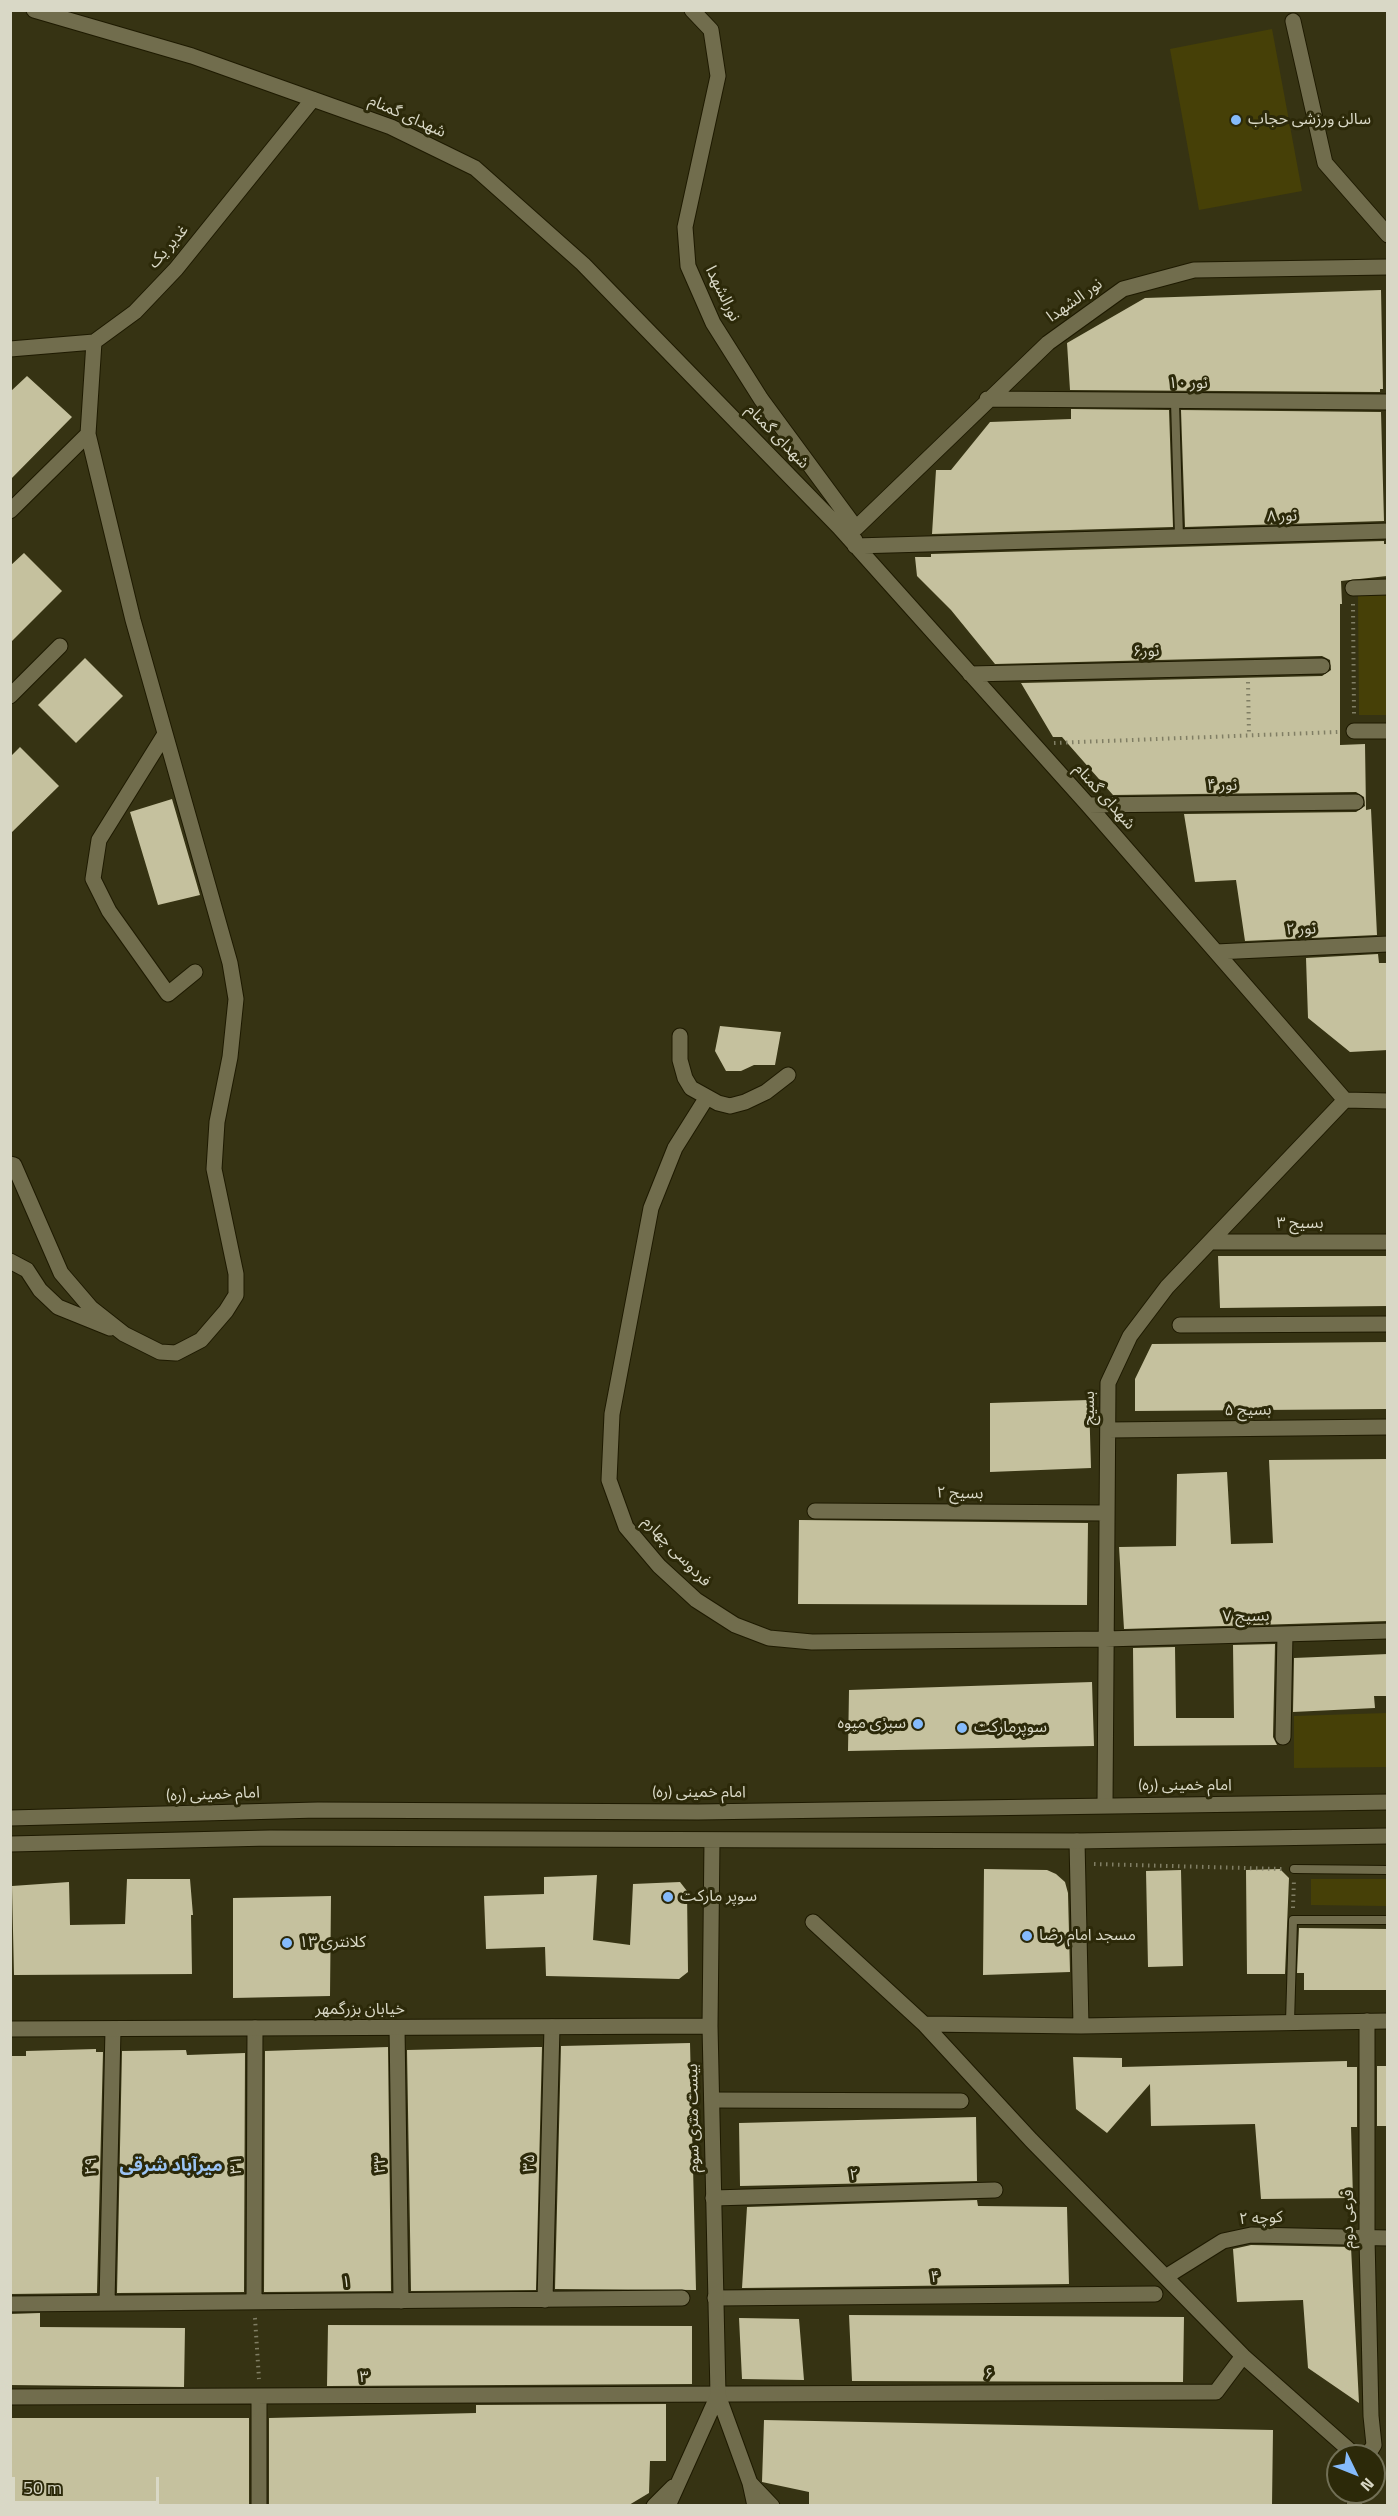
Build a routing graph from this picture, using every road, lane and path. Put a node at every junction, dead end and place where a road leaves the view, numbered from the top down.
1 (34, 10) edge
2 (692, 10) edge
3 (1293, 21) dead end
4 (313, 99) junction
5 (1388, 235) edge
6 (1388, 267) edge
7 (94, 342) junction
8 (10, 349) edge
9 (987, 399) junction
10 (1175, 402) junction
11 (1388, 402) edge
12 (88, 434) junction
13 (10, 511) edge
14 (856, 528) junction
15 (1388, 531) edge
16 (1179, 538) junction
17 (855, 546) junction
18 (1388, 587) edge
19 (1353, 588) joint
20 (60, 646) dead end
21 (1322, 666) dead end
22 (1248, 668) junction
23 (970, 674) junction
24 (10, 696) edge
25 (1354, 731) junction
26 (1388, 731) edge
27 (165, 734) junction
28 (1249, 735) junction
29 (1033, 744) junction
30 (1356, 802) dead end
31 (1088, 805) junction
32 (1388, 944) edge
33 (1216, 952) junction
34 (195, 972) dead end
35 (680, 1036) dead end
36 (788, 1075) dead end
37 (707, 1097) junction
38 (1345, 1101) junction
39 (1388, 1101) edge
40 (10, 1164) edge
41 (1213, 1242) junction
42 (1388, 1242) edge
43 (10, 1261) edge
44 (1388, 1324) edge
45 (1180, 1325) dead end
46 (123, 1334) junction
47 (1388, 1427) edge
48 (1108, 1430) junction
49 (814, 1511) dead end
50 (1106, 1514) junction
51 (1388, 1631) edge
52 (1285, 1634) junction
53 (1106, 1639) junction
54 (1283, 1737) dead end
55 (1388, 1803) edge
56 (1105, 1804) junction
57 (10, 1818) edge
58 (1388, 1836) edge
59 (712, 1840) junction
60 (1077, 1841) junction
61 (10, 1844) edge
62 (1079, 1864) junction
63 (1294, 1869) junction
64 (1388, 1870) edge
65 (1293, 1920) junction
66 (1388, 1920) edge
67 (813, 1922) dead end
68 (1367, 2021) junction
69 (1388, 2021) edge
70 (1290, 2022) junction
71 (924, 2024) junction
72 (710, 2026) junction
73 (1081, 2026) junction
74 (552, 2027) junction
75 (255, 2028) junction
76 (397, 2028) junction
77 (113, 2029) junction
78 (10, 2030) edge
79 (712, 2100) junction
80 (961, 2101) dead end
81 (995, 2190) dead end
82 (713, 2198) junction
83 (1367, 2238) junction
84 (1388, 2238) edge
85 (1167, 2276) junction
86 (1155, 2294) dead end
87 (682, 2298) dead end
88 (715, 2298) junction
89 (545, 2300) junction
90 (401, 2301) junction
91 (254, 2302) junction
92 (106, 2303) junction
93 (10, 2304) edge
94 (1243, 2356) junction
95 (717, 2395) junction
96 (260, 2396) junction
97 (10, 2397) edge
98 (1342, 2444) edge
99 (1375, 2444) edge
100 (677, 2483) junction
101 (750, 2483) junction
102 (259, 2505) edge
103 (654, 2505) edge
104 (668, 2505) edge
105 (755, 2505) edge
106 (772, 2505) edge

1 - 4 street, شهدای گمنام
2 - 14 street, نورالشهدا
3 - 5 street
4 - 7 street, غدیر یک
4 - 17 street, شهدای گمنام
6 - 9 street, نور الشهدا
7 - 8 street
7 - 12 street
9 - 10 street, نور ۱۰
9 - 14 street, نور الشهدا
10 - 11 street, نور ۱۰
10 - 16 lane
12 - 13 street
12 - 27 street
14 - 17 street
15 - 16 street, نور ۸
16 - 17 street, نور ۸
17 - 23 street, شهدای گمنام
18 - 19 street
19 - 25 path
20 - 24 street
21 - 22 street, نور۶
22 - 23 street, نور۶
22 - 28 path
23 - 29 street, شهدای گمنام
25 - 26 street
25 - 28 path
27 - 34 street
27 - 46 street
28 - 29 path
29 - 31 street, شهدای گمنام
30 - 31 street, نور ۴
31 - 33 street, شهدای گمنام
32 - 33 street, نور ۲
33 - 38 street, شهدای گمنام
35 - 37 street
36 - 37 street
37 - 53 street, فردوسی چهارم
38 - 39 street
38 - 41 street, بسیج
40 - 46 street
41 - 42 street, بسیج ۳
41 - 48 street, بسیج
43 - 46 street
44 - 45 street
47 - 48 street, بسیج ۵
48 - 50 street, بسیج
49 - 50 street, بسیج ۲
50 - 53 street, بسیج
51 - 52 street, بسیج ۷
52 - 53 street, بسیج ۷
52 - 54 street
53 - 56 street, بسیج
55 - 56 street, امام خمینی (ره)
56 - 57 street, امام خمینی (ره)
58 - 60 street
59 - 60 street
59 - 61 street
59 - 72 street, بیست متری سوم
60 - 62 street
62 - 63 path
62 - 73 street
63 - 64 lane
63 - 65 path
65 - 66 lane
65 - 70 lane
67 - 71 street
68 - 69 street
68 - 70 street
68 - 83 street, فرعی دوم
70 - 73 street
71 - 73 street
71 - 85 street
72 - 74 street, خیابان بزرگمهر
72 - 79 street, بیست متری سوم
74 - 76 street, خیابان بزرگمهر
74 - 89 street, ۳۵
75 - 76 street, خیابان بزرگمهر
75 - 77 street, خیابان بزرگمهر
75 - 91 street, ۳۱
76 - 90 street, ۳۳
77 - 78 street, خیابان بزرگمهر
77 - 92 street, ۲۹
79 - 80 street
79 - 82 street, بیست متری سوم
81 - 82 street, ۲
82 - 88 street, بیست متری سوم
83 - 84 street, کوچه ۲
83 - 85 street, کوچه ۲
83 - 99 street, فرعی دوم
85 - 94 street
86 - 88 street, ۴
87 - 89 street, ۱
88 - 95 street, بیست متری سوم
89 - 90 street, ۱
90 - 91 street, ۱
91 - 92 street, ۱
91 - 96 path
92 - 93 street, ۱
94 - 95 street, ۶
94 - 98 street
95 - 96 street, ۳
95 - 100 street, بیست متری سوم
95 - 101 street, بیست متری سوم
96 - 97 street, ۳
96 - 102 street
100 - 103 street
100 - 104 street, بیست متری سوم
101 - 105 street, بیست متری سوم
101 - 106 street

